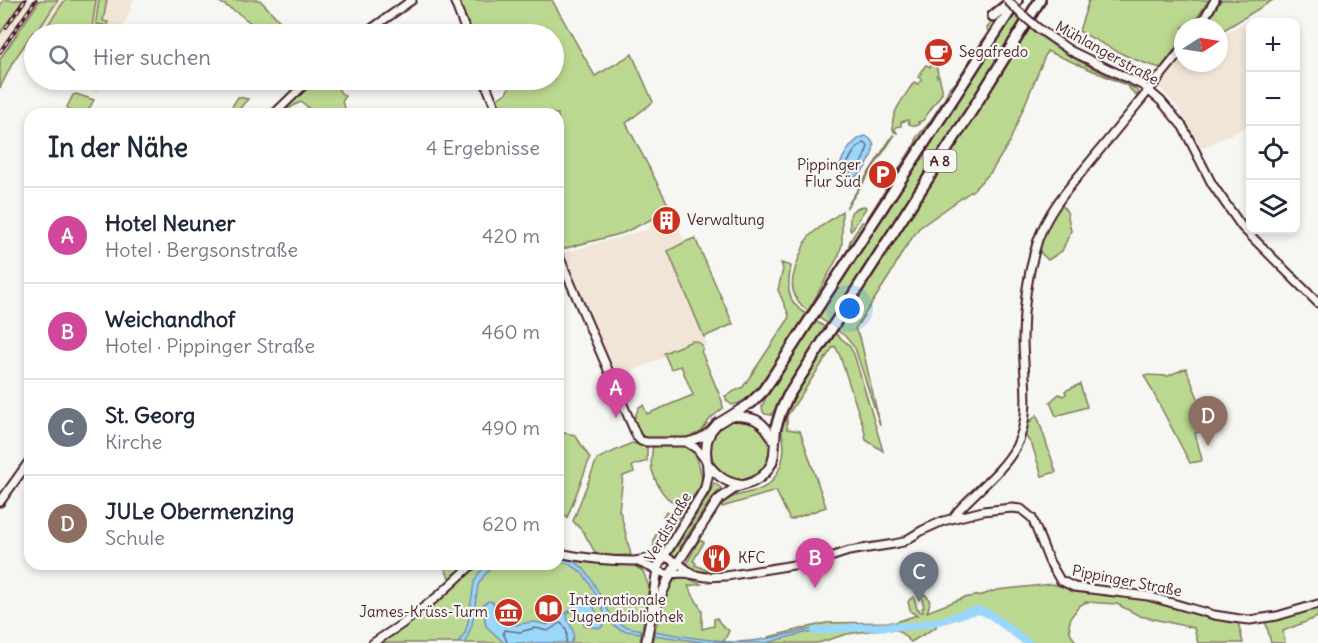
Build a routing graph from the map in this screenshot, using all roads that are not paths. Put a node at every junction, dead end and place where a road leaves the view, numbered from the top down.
1 (412, 0) edge
2 (454, 0) edge
3 (1007, 0) edge
4 (1015, 0) edge
5 (1040, 0) edge
6 (1215, 0) edge
7 (993, 16) dead end
8 (1204, 18) edge
9 (378, 24) edge
10 (463, 24) edge
11 (1174, 59) edge
12 (299, 90) edge
13 (488, 90) edge
14 (1149, 90) junction
15 (280, 108) edge
16 (496, 108) edge
17 (845, 253) dead end
18 (564, 268) edge
19 (838, 275) junction
20 (1318, 303) edge
21 (751, 403) joint
22 (730, 416) junction
23 (776, 427) joint
24 (711, 431) junction
25 (686, 442) junction
26 (774, 444) junction
27 (707, 462) junction
28 (24, 468) edge
29 (744, 485) junction
30 (0, 502) edge
31 (953, 518) junction
32 (564, 554) edge
33 (663, 557) junction
34 (636, 561) junction
35 (677, 564) junction
36 (466, 570) edge
37 (657, 571) junction
38 (693, 574) junction
39 (670, 575) junction
40 (1318, 604) edge
41 (651, 616) junction
42 (647, 640) edge
43 (373, 643) edge

1 - 9 main road
2 - 10 main road
3 - 14 main road, Mühlangerstraße, bridge
4 - 7 highway
4 - 19 highway, A 8
5 - 23 highway, A 8
6 - 8 main road
11 - 14 main road
12 - 15 main road
13 - 16 main road
14 - 20 main road, Mühlangerstraße
14 - 31 main road
17 - 19 highway
18 - 25 main road
19 - 21 highway, A 8
21 - 22 main road
22 - 24 main road
22 - 26 main road
23 - 26 main road, Verdistraße
24 - 25 main road
24 - 27 main road, Verdistraße
25 - 27 main road
26 - 29 main road, Verdistraße
27 - 29 main road
27 - 33 main road, Verdistraße
28 - 30 main road
29 - 35 main road, Verdistraße
31 - 38 main road, Pippinger Straße
31 - 40 main road, Pippinger Straße
32 - 34 main road, Pippinger Straße
33 - 34 main road, Pippinger Straße
33 - 35 main road, Pippinger Straße
33 - 37 main road, Verdistraße
34 - 37 main road, Pippinger Straße
35 - 38 main road, Pippinger Straße
35 - 39 main road, Verdistraße
36 - 43 main road
37 - 39 main road, Pippinger Straße
37 - 41 main road, Verdistraße
38 - 39 main road, Pippinger Straße
39 - 41 main road, Verdistraße
41 - 42 main road, Verdistraße

